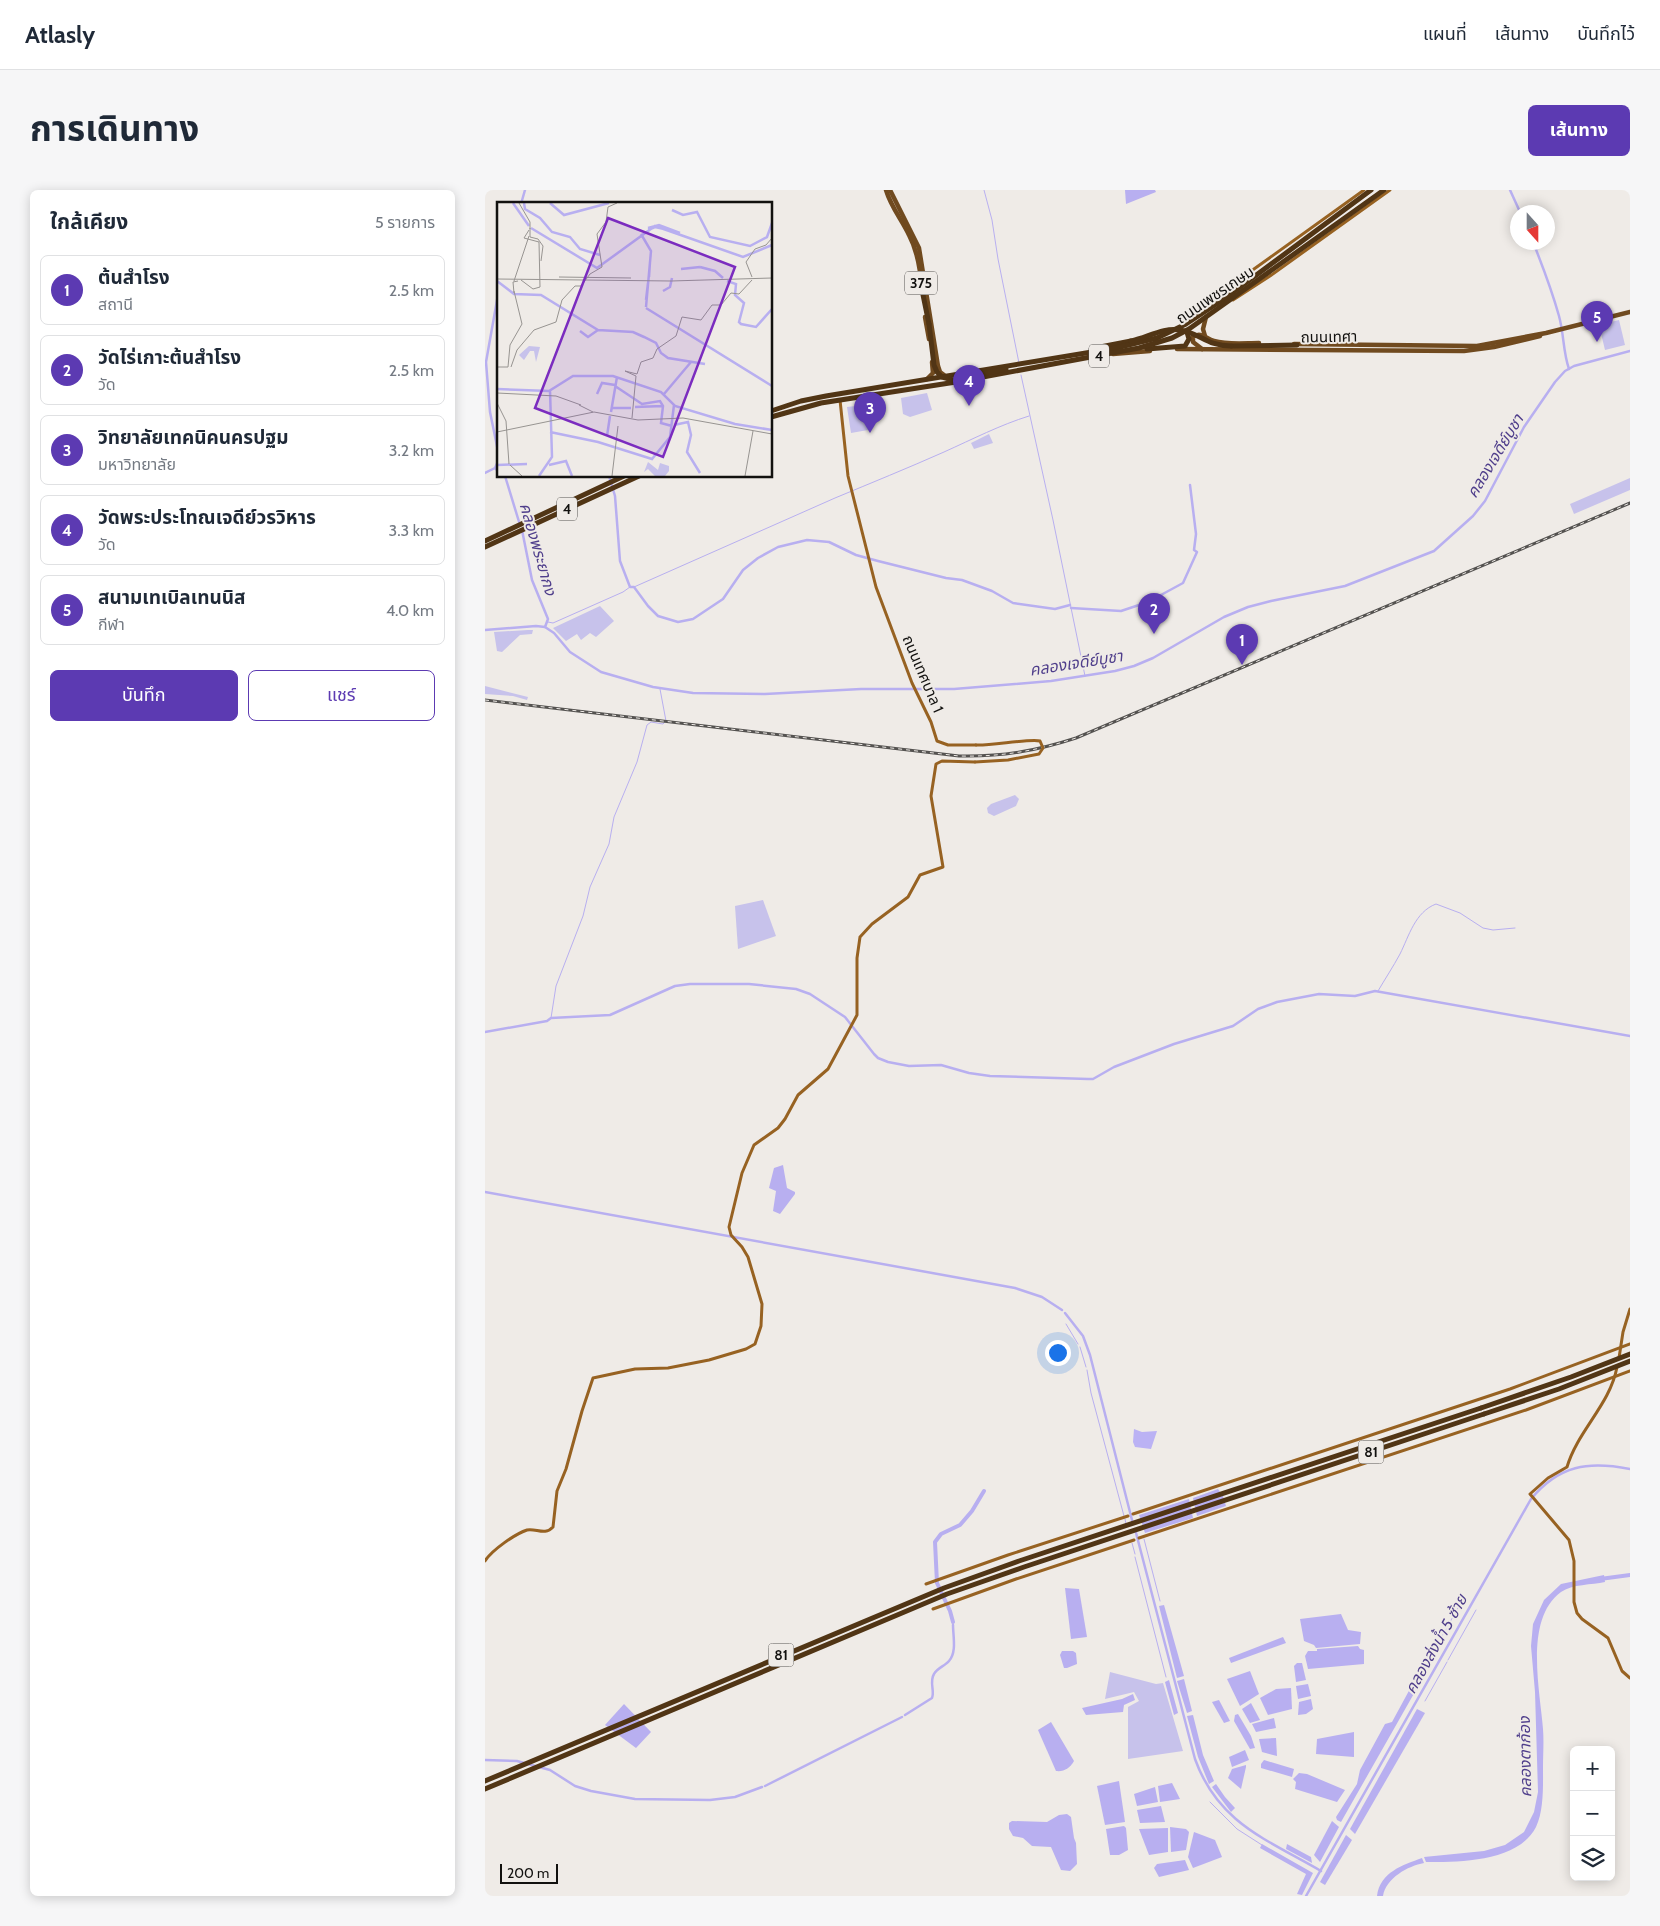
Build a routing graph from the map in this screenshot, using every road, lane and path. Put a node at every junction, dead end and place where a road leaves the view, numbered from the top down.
1 (886, 190) edge
2 (890, 190) edge
3 (1364, 190) edge
4 (1371, 190) edge
5 (1384, 190) edge
6 (1390, 190) edge
7 (1355, 210) junction
8 (1333, 217) junction
9 (922, 290) junction
10 (1224, 301) junction
11 (1630, 312) edge
12 (1206, 317) junction
13 (1187, 332) junction
14 (1205, 336) junction
15 (1297, 345) junction
16 (1339, 347) junction
17 (1202, 349) junction
18 (1123, 352) junction
19 (1109, 354) junction
20 (1101, 356) junction
21 (1056, 358) junction
22 (939, 369) junction
23 (933, 370) junction
24 (949, 376) junction
25 (925, 380) junction
26 (840, 400) junction
27 (773, 409) edge
28 (773, 416) edge
29 (622, 478) edge
30 (633, 478) edge
31 (613, 485) junction
32 (521, 527) junction
33 (485, 541) edge
34 (485, 547) edge
35 (1630, 1309) edge
36 (1630, 1344) edge
37 (1620, 1348) junction
38 (1630, 1354) edge
39 (1630, 1361) edge
40 (1630, 1371) edge
41 (1615, 1377) junction
42 (1133, 1514) dead end
43 (1128, 1516) dead end
44 (1139, 1538) dead end
45 (1134, 1540) dead end
46 (485, 1561) edge
47 (926, 1584) dead end
48 (933, 1609) dead end
49 (1630, 1678) edge
50 (487, 1780) edge
51 (485, 1789) edge

1 - 9 main road, 375
2 - 22 main road, 375
3 - 10 street, 4
4 - 8 highway, ถนนเพชรเกษม / 4
5 - 7 highway, ถนนเพชรเกษม / 4
6 - 10 street, 4
7 - 8 highway
7 - 10 highway, ถนนเพชรเกษม / 4
8 - 10 highway, ถนนเพชรเกษม / 4
9 - 20 highway, bridge
9 - 23 main road, 375
10 - 12 highway, ถนนเพชรเกษม / 4
10 - 21 highway, ถนนเพชรเกษม / 4
11 - 16 main road, ถนนเทศา
12 - 14 main road
12 - 18 highway, ถนนเพชรเกษม / 4
13 - 15 highway, bridge
13 - 18 highway
13 - 21 highway, bridge
14 - 15 main road, ถนนเทศา
14 - 17 main road
15 - 16 main road, ถนนเทศา
16 - 17 main road, ถนนเทศา
17 - 19 main road, ถนนเทศา
18 - 19 highway, ถนนเพชรเกษม / 4
19 - 20 highway, ถนนเพชรเกษม / 4
20 - 26 highway, ถนนเพชรเกษม / 4
21 - 24 highway, ถนนเพชรเกษม / 4
22 - 23 main road
22 - 24 main road
23 - 25 main road
24 - 25 highway, ถนนเพชรเกษม / 4
25 - 27 highway, ถนนเพชรเกษม / 4
26 - 28 highway, ถนนเพชรเกษม / 4
26 - 46 street, ถนนเทศบาล 1, bridge
29 - 31 highway, 4
30 - 31 highway, 4
31 - 32 highway, 4
32 - 33 highway, 4
32 - 34 highway, 4
35 - 37 street
36 - 37 street
37 - 41 street
37 - 42 street
38 - 50 highway, 81, bridge
39 - 51 highway, 81, bridge
40 - 41 street
41 - 44 street
41 - 49 street
43 - 47 street
45 - 48 street

